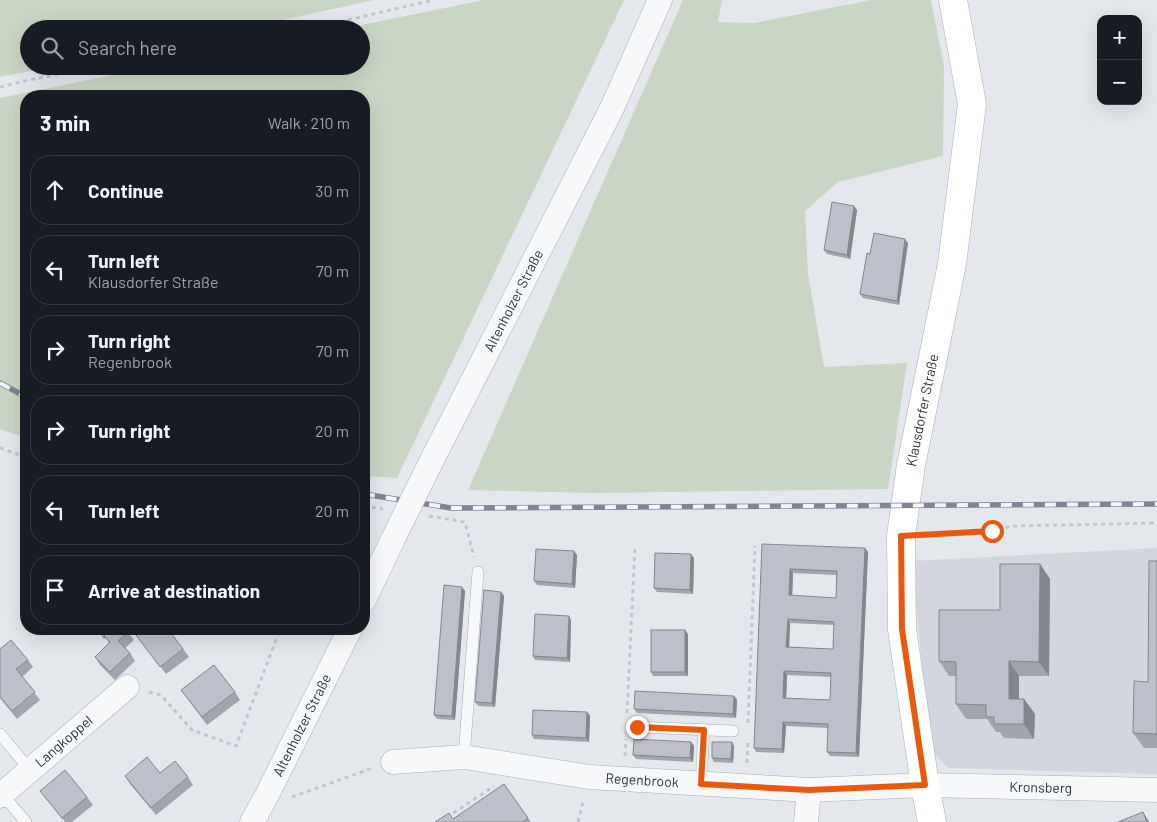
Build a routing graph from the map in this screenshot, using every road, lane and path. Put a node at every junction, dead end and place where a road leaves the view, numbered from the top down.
1 (434, 0) edge
2 (660, 0) edge
3 (953, 0) edge
4 (348, 20) edge
5 (54, 75) edge
6 (0, 88) edge
7 (0, 448) edge
8 (20, 455) edge
9 (370, 507) edge
10 (391, 510) dead end
11 (419, 515) dead end
12 (1157, 523) edge
13 (901, 536) junction
14 (755, 546) dead end
15 (635, 547) dead end
16 (478, 572) joint
17 (370, 587) edge
18 (278, 635) edge
19 (347, 635) edge
20 (127, 687) joint
21 (627, 716) dead end
22 (637, 727) dead end
23 (748, 728) dead end
24 (704, 730) junction
25 (733, 731) dead end
26 (0, 734) edge
27 (626, 735) dead end
28 (748, 738) dead end
29 (464, 757) junction
30 (393, 762) joint
31 (524, 766) junction
32 (30, 770) junction
33 (624, 779) junction
34 (701, 784) junction
35 (925, 785) junction
36 (746, 786) junction
37 (809, 790) junction
38 (1157, 790) edge
39 (1, 795) edge
40 (266, 797) junction
41 (26, 822) edge
42 (252, 822) edge
43 (440, 822) edge
44 (806, 822) edge
45 (932, 822) edge

1 - 4 path
2 - 17 street, Altenholzer Straße, bridge
3 - 13 street, Klausdorfer Straße
5 - 6 path
7 - 8 path
9 - 10 path
11 - 16 path
12 - 13 path
13 - 35 street, Klausdorfer Straße
14 - 23 path
15 - 21 path
16 - 29 lane
18 - 20 path
19 - 40 street, Altenholzer Straße
20 - 32 street, Langkoppel
22 - 24 lane
24 - 25 lane
24 - 34 lane
26 - 32 lane
27 - 33 path
28 - 36 path
29 - 30 street, Regenbrook
29 - 31 street, Regenbrook
30 - 40 path
31 - 33 street, Regenbrook
31 - 43 path
32 - 39 street, Langkoppel
33 - 34 street, Regenbrook
34 - 36 street, Regenbrook
35 - 37 street, Regenbrook
35 - 38 street, Kronsberg
35 - 45 street, Klausdorfer Straße
36 - 37 street, Regenbrook
37 - 44 street
39 - 41 lane
40 - 42 street, Altenholzer Straße

